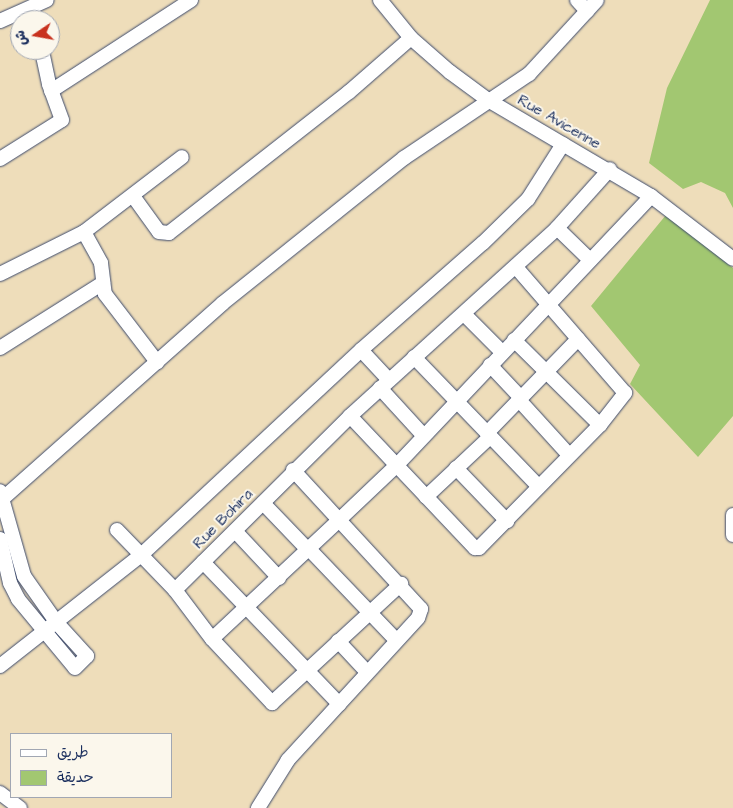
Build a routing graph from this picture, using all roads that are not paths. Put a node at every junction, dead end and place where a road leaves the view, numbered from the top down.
1 (47, 0) edge
2 (190, 0) edge
3 (380, 0) edge
4 (577, 0) edge
5 (592, 5) edge
6 (38, 10) edge
7 (411, 38) junction
8 (44, 60) edge
9 (51, 91) junction
10 (488, 100) junction
11 (563, 144) junction
12 (182, 157) dead end
13 (0, 159) edge
14 (610, 170) junction
15 (133, 196) junction
16 (650, 196) junction
17 (557, 228) junction
18 (84, 232) junction
19 (733, 259) edge
20 (590, 260) junction
21 (516, 267) junction
22 (0, 274) edge
23 (103, 283) junction
24 (546, 306) junction
25 (464, 314) junction
26 (578, 339) junction
27 (514, 340) junction
28 (0, 348) edge
29 (361, 350) junction
30 (502, 352) junction
31 (414, 357) junction
32 (157, 362) junction
33 (490, 365) junction
34 (546, 371) junction
35 (385, 384) junction
36 (520, 399) junction
37 (457, 400) junction
38 (350, 416) junction
39 (600, 425) junction
40 (488, 435) junction
41 (424, 436) junction
42 (569, 455) junction
43 (396, 466) junction
44 (456, 468) junction
45 (293, 470) junction
46 (539, 487) junction
47 (1, 497) edge
48 (426, 497) junction
49 (263, 503) junction
50 (733, 515) edge
51 (339, 520) junction
52 (507, 521) junction
53 (116, 530) dead end
54 (236, 532) junction
55 (733, 535) edge
56 (0, 539) edge
57 (309, 550) junction
58 (140, 556) junction
59 (203, 562) junction
60 (279, 578) junction
61 (401, 584) junction
62 (175, 590) junction
63 (246, 608) junction
64 (369, 613) junction
65 (56, 623) junction
66 (43, 632) junction
67 (212, 639) junction
68 (338, 640) junction
69 (396, 640) junction
70 (0, 666) edge
71 (366, 672) junction
72 (307, 673) junction
73 (339, 704) junction
74 (0, 793) edge
75 (20, 808) edge
76 (258, 808) edge

1 - 6 street
2 - 9 street
3 - 7 street, Rue Avicenne
4 - 5 street
5 - 10 street
7 - 10 street, Rue Avicenne
7 - 15 street
8 - 9 street
9 - 13 street
10 - 11 street, Rue Avicenne
10 - 32 street
11 - 14 street, Rue Avicenne
11 - 29 street
12 - 15 street
14 - 16 street, Rue Avicenne
14 - 17 street, Rue Bohira
15 - 18 street
16 - 19 street, Rue Avicenne
16 - 20 street
17 - 20 street
17 - 21 street, Rue Bohira
18 - 22 street
18 - 23 street
20 - 24 street
21 - 24 street
21 - 25 street, Rue Bohira
23 - 28 street
23 - 32 street
24 - 26 street
24 - 27 street
25 - 30 street
25 - 31 street, Rue Bohira
26 - 34 street
26 - 39 street
27 - 30 street
27 - 34 street
29 - 35 street
29 - 58 street
30 - 33 street
31 - 35 street, Rue Bohira
31 - 37 street
32 - 47 street
33 - 36 street
33 - 37 street
34 - 36 street
34 - 39 street
35 - 38 street, Rue Bohira
35 - 41 street
36 - 40 street
36 - 42 street
37 - 40 street
37 - 41 street
38 - 43 street
38 - 45 street, Rue Bohira
39 - 42 street
40 - 44 street
40 - 46 street
41 - 43 street
42 - 46 street
43 - 48 street
43 - 51 street
44 - 48 street
44 - 52 street
45 - 49 street, Rue Bohira
45 - 51 street
46 - 52 street
47 - 65 street
48 - 52 street
49 - 54 street, Rue Bohira
49 - 57 street
50 - 55 street
51 - 57 street
51 - 61 street
53 - 58 street
54 - 59 street, Rue Bohira
54 - 60 street
56 - 66 street
57 - 60 street
57 - 64 street
58 - 62 street
58 - 65 street
59 - 62 street, Rue Bohira
59 - 63 street
60 - 63 street
61 - 64 street
61 - 69 street
62 - 67 street
63 - 67 street
63 - 72 street
64 - 68 street
64 - 69 street
65 - 66 street
65 - 66 street
66 - 70 street
67 - 72 street
68 - 71 street
68 - 72 street
69 - 71 street
71 - 73 street
72 - 73 street
73 - 76 street
74 - 75 street

